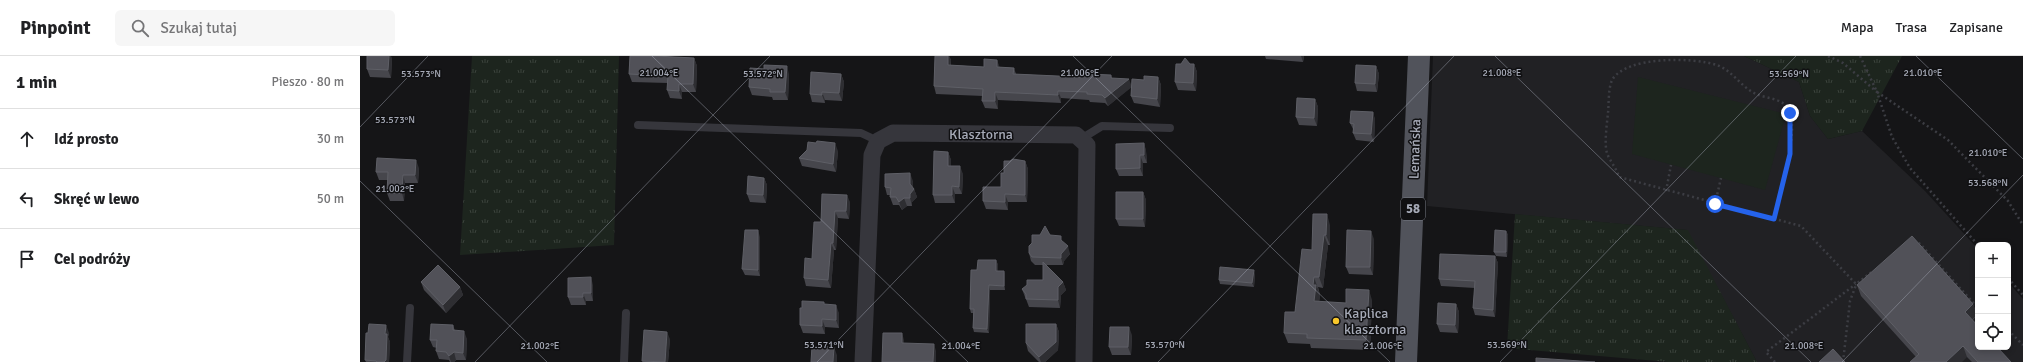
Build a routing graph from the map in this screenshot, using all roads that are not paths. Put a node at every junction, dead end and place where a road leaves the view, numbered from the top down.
1 (1419, 56) edge
2 (638, 125) dead end
3 (1170, 128) dead end
4 (1081, 139) junction
5 (878, 141) junction
6 (410, 308) dead end
7 (626, 313) dead end
8 (407, 362) edge
9 (624, 362) edge
10 (863, 362) edge
11 (1084, 362) edge
12 (1406, 362) edge

1 - 12 main road, Lemańska / 58
2 - 5 lane
3 - 4 lane
4 - 5 street, Klasztorna
4 - 11 street
5 - 10 street
6 - 8 lane
7 - 9 lane

